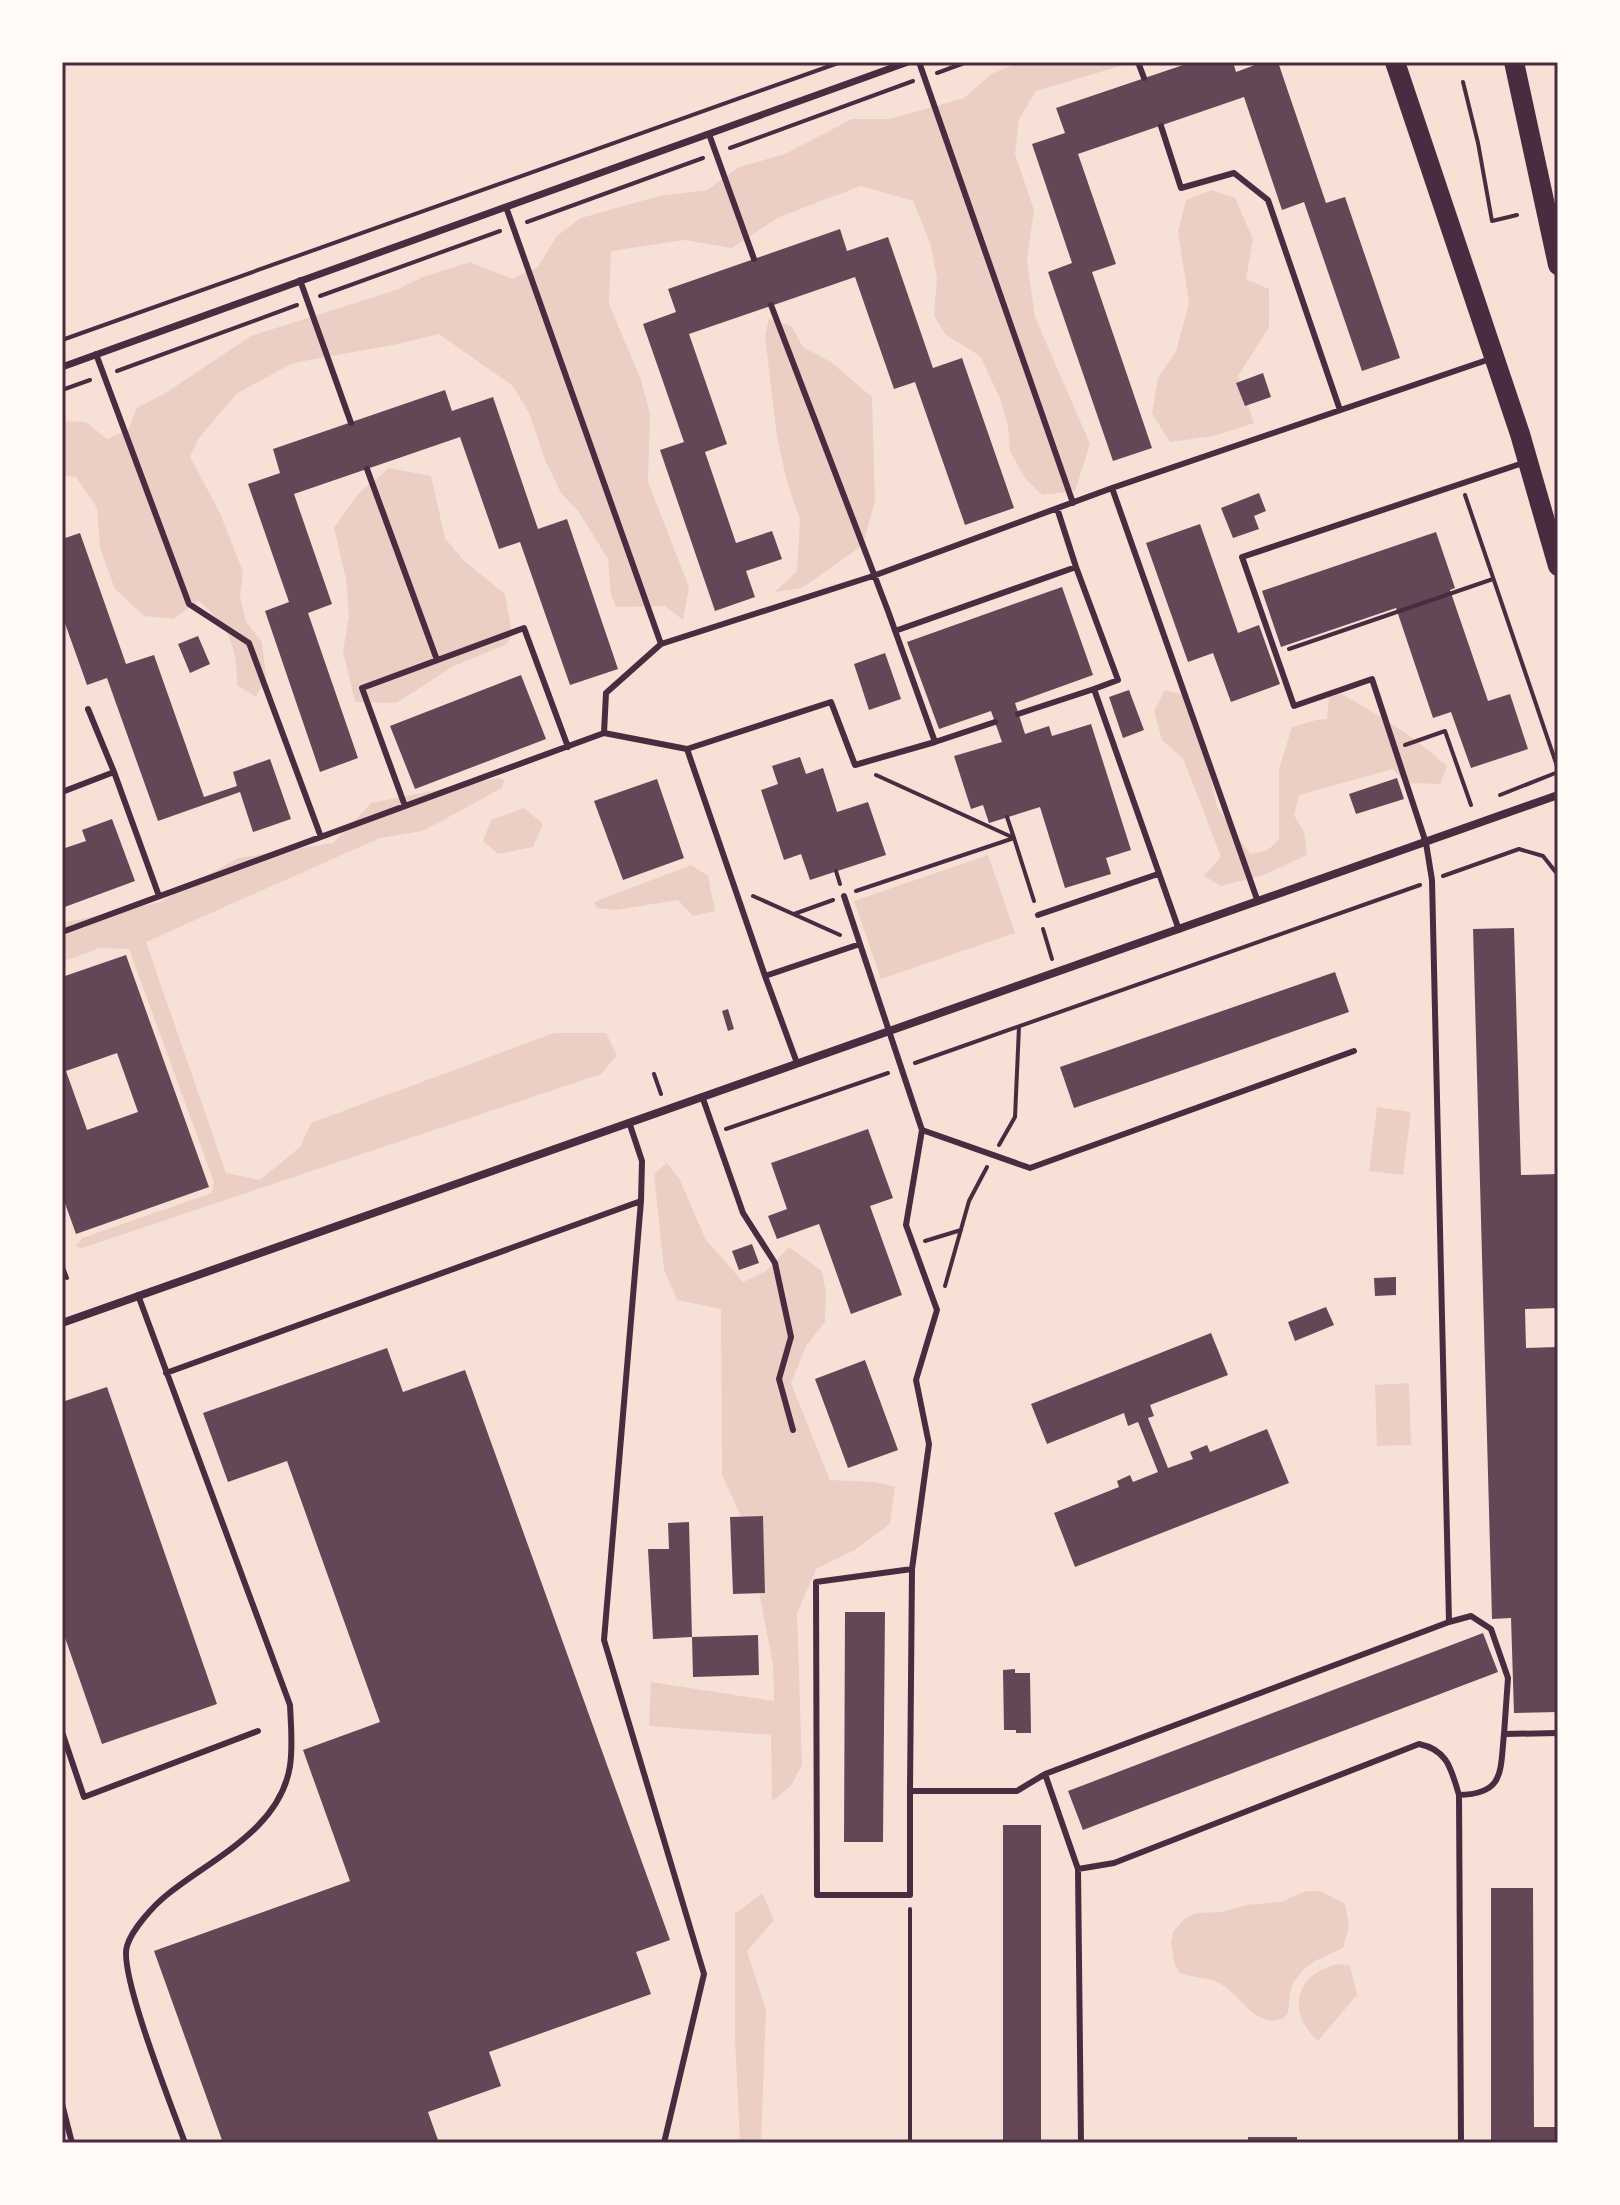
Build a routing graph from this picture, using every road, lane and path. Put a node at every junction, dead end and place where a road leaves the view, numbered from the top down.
1 (841, 62) edge
2 (908, 62) edge
3 (919, 62) edge
4 (1138, 62) edge
5 (1395, 62) edge
6 (1514, 62) edge
7 (1144, 78) dead end
8 (1463, 82) dead end
9 (1161, 126) dead end
10 (709, 134) junction
11 (506, 207) junction
12 (1517, 215) dead end
13 (754, 259) dead end
14 (1557, 261) edge
15 (300, 280) junction
16 (771, 305) dead end
17 (62, 340) edge
18 (96, 354) junction
19 (1494, 358) junction
20 (62, 367) edge
21 (1340, 410) junction
22 (351, 423) dead end
23 (1527, 461) junction
24 (367, 469) dead end
25 (1461, 482) junction
26 (1112, 488) junction
27 (1073, 503) junction
28 (1057, 508) junction
29 (1558, 566) edge
30 (1076, 567) junction
31 (873, 576) junction
32 (1493, 579) junction
33 (895, 631) junction
34 (661, 644) junction
35 (1276, 654) junction
36 (437, 660) junction
37 (1094, 689) junction
38 (88, 709) dead end
39 (1018, 714) dead end
40 (995, 722) dead end
41 (604, 733) junction
42 (935, 742) junction
43 (568, 747) junction
44 (687, 749) junction
45 (1396, 749) junction
46 (855, 765) junction
47 (1558, 771) edge
48 (114, 772) junction
49 (62, 792) edge
50 (1500, 795) dead end
51 (1555, 798) edge
52 (1471, 805) dead end
53 (405, 806) junction
54 (1007, 817) dead end
55 (321, 837) junction
56 (1014, 838) junction
57 (1426, 843) junction
58 (1158, 874) junction
59 (1558, 875) edge
60 (1432, 880) junction
61 (736, 889) junction
62 (159, 896) junction
63 (844, 896) junction
64 (1258, 902) junction
65 (794, 914) junction
66 (1038, 915) junction
67 (1179, 930) junction
68 (62, 932) edge
69 (860, 944) junction
70 (1057, 973) junction
71 (765, 976) junction
72 (889, 1032) junction
73 (1354, 1051) dead end
74 (797, 1063) junction
75 (901, 1068) junction
76 (654, 1074) dead end
77 (661, 1094) dead end
78 (702, 1096) junction
79 (629, 1122) junction
80 (922, 1130) junction
81 (715, 1133) junction
82 (641, 1201) junction
83 (961, 1230) dead end
84 (914, 1245) junction
85 (62, 1265) edge
86 (67, 1278) dead end
87 (138, 1295) junction
88 (62, 1323) edge
89 (166, 1373) junction
90 (793, 1430) dead end
91 (912, 1569) junction
92 (1449, 1622) junction
93 (258, 1731) dead end
94 (62, 1732) edge
95 (1558, 1733) edge
96 (1504, 1734) junction
97 (1045, 1774) junction
98 (910, 1791) junction
99 (1459, 1795) junction
100 (1078, 1869) junction
101 (910, 1895) junction
102 (62, 2104) edge
103 (72, 2143) edge
104 (185, 2143) edge
105 (664, 2143) edge
106 (910, 2143) edge
107 (1081, 2143) edge
108 (1461, 2143) edge

1 - 17 path
2 - 10 street
3 - 27 lane
4 - 7 lane
5 - 19 main road
6 - 14 main road
8 - 12 path
9 - 21 lane
10 - 11 street
10 - 13 lane
11 - 15 street
11 - 34 lane
15 - 18 street
15 - 22 lane
16 - 31 lane
18 - 20 street
18 - 55 lane
19 - 21 lane
19 - 23 main road
21 - 26 lane
23 - 25 lane
23 - 29 main road
24 - 36 lane
25 - 32 path
25 - 35 lane
26 - 27 lane
26 - 64 lane
27 - 28 lane
28 - 30 lane
28 - 31 lane
30 - 33 lane
30 - 37 lane
31 - 33 lane
31 - 34 lane
32 - 35 path
32 - 47 path
33 - 42 lane
34 - 41 lane
35 - 45 lane
36 - 43 lane
36 - 53 lane
37 - 39 lane
37 - 58 lane
38 - 48 lane
40 - 42 lane
41 - 43 lane
41 - 44 lane
42 - 46 lane
43 - 53 lane
44 - 46 lane
44 - 61 lane
45 - 52 path
45 - 57 lane
46 - 56 path
47 - 50 path
48 - 49 lane
48 - 62 lane
51 - 57 street
53 - 55 lane
54 - 56 path
55 - 62 lane
56 - 63 path
56 - 66 path
57 - 60 lane
57 - 64 street
58 - 66 lane
58 - 67 lane
59 - 60 path
60 - 75 path
60 - 92 lane
61 - 65 path
61 - 71 lane
62 - 68 lane
63 - 65 path
63 - 69 lane
64 - 67 street
65 - 69 path
66 - 70 path
67 - 70 street
69 - 71 lane
69 - 72 lane
70 - 72 street
71 - 74 lane
72 - 74 street
72 - 75 lane
73 - 80 lane
74 - 78 street
75 - 80 lane
75 - 81 path
76 - 77 path
78 - 79 street
78 - 81 lane
79 - 82 lane
79 - 87 street
80 - 84 lane
81 - 90 lane
82 - 89 lane
82 - 105 lane
83 - 84 path
84 - 91 lane
85 - 86 path
87 - 88 street
87 - 89 lane
89 - 104 lane
91 - 98 lane
91 - 101 lane
92 - 96 lane
92 - 97 lane
93 - 94 lane
95 - 96 lane
96 - 99 lane
97 - 98 lane
97 - 100 lane
98 - 101 lane
99 - 100 lane
99 - 108 lane
100 - 107 lane
101 - 106 path
102 - 103 lane

